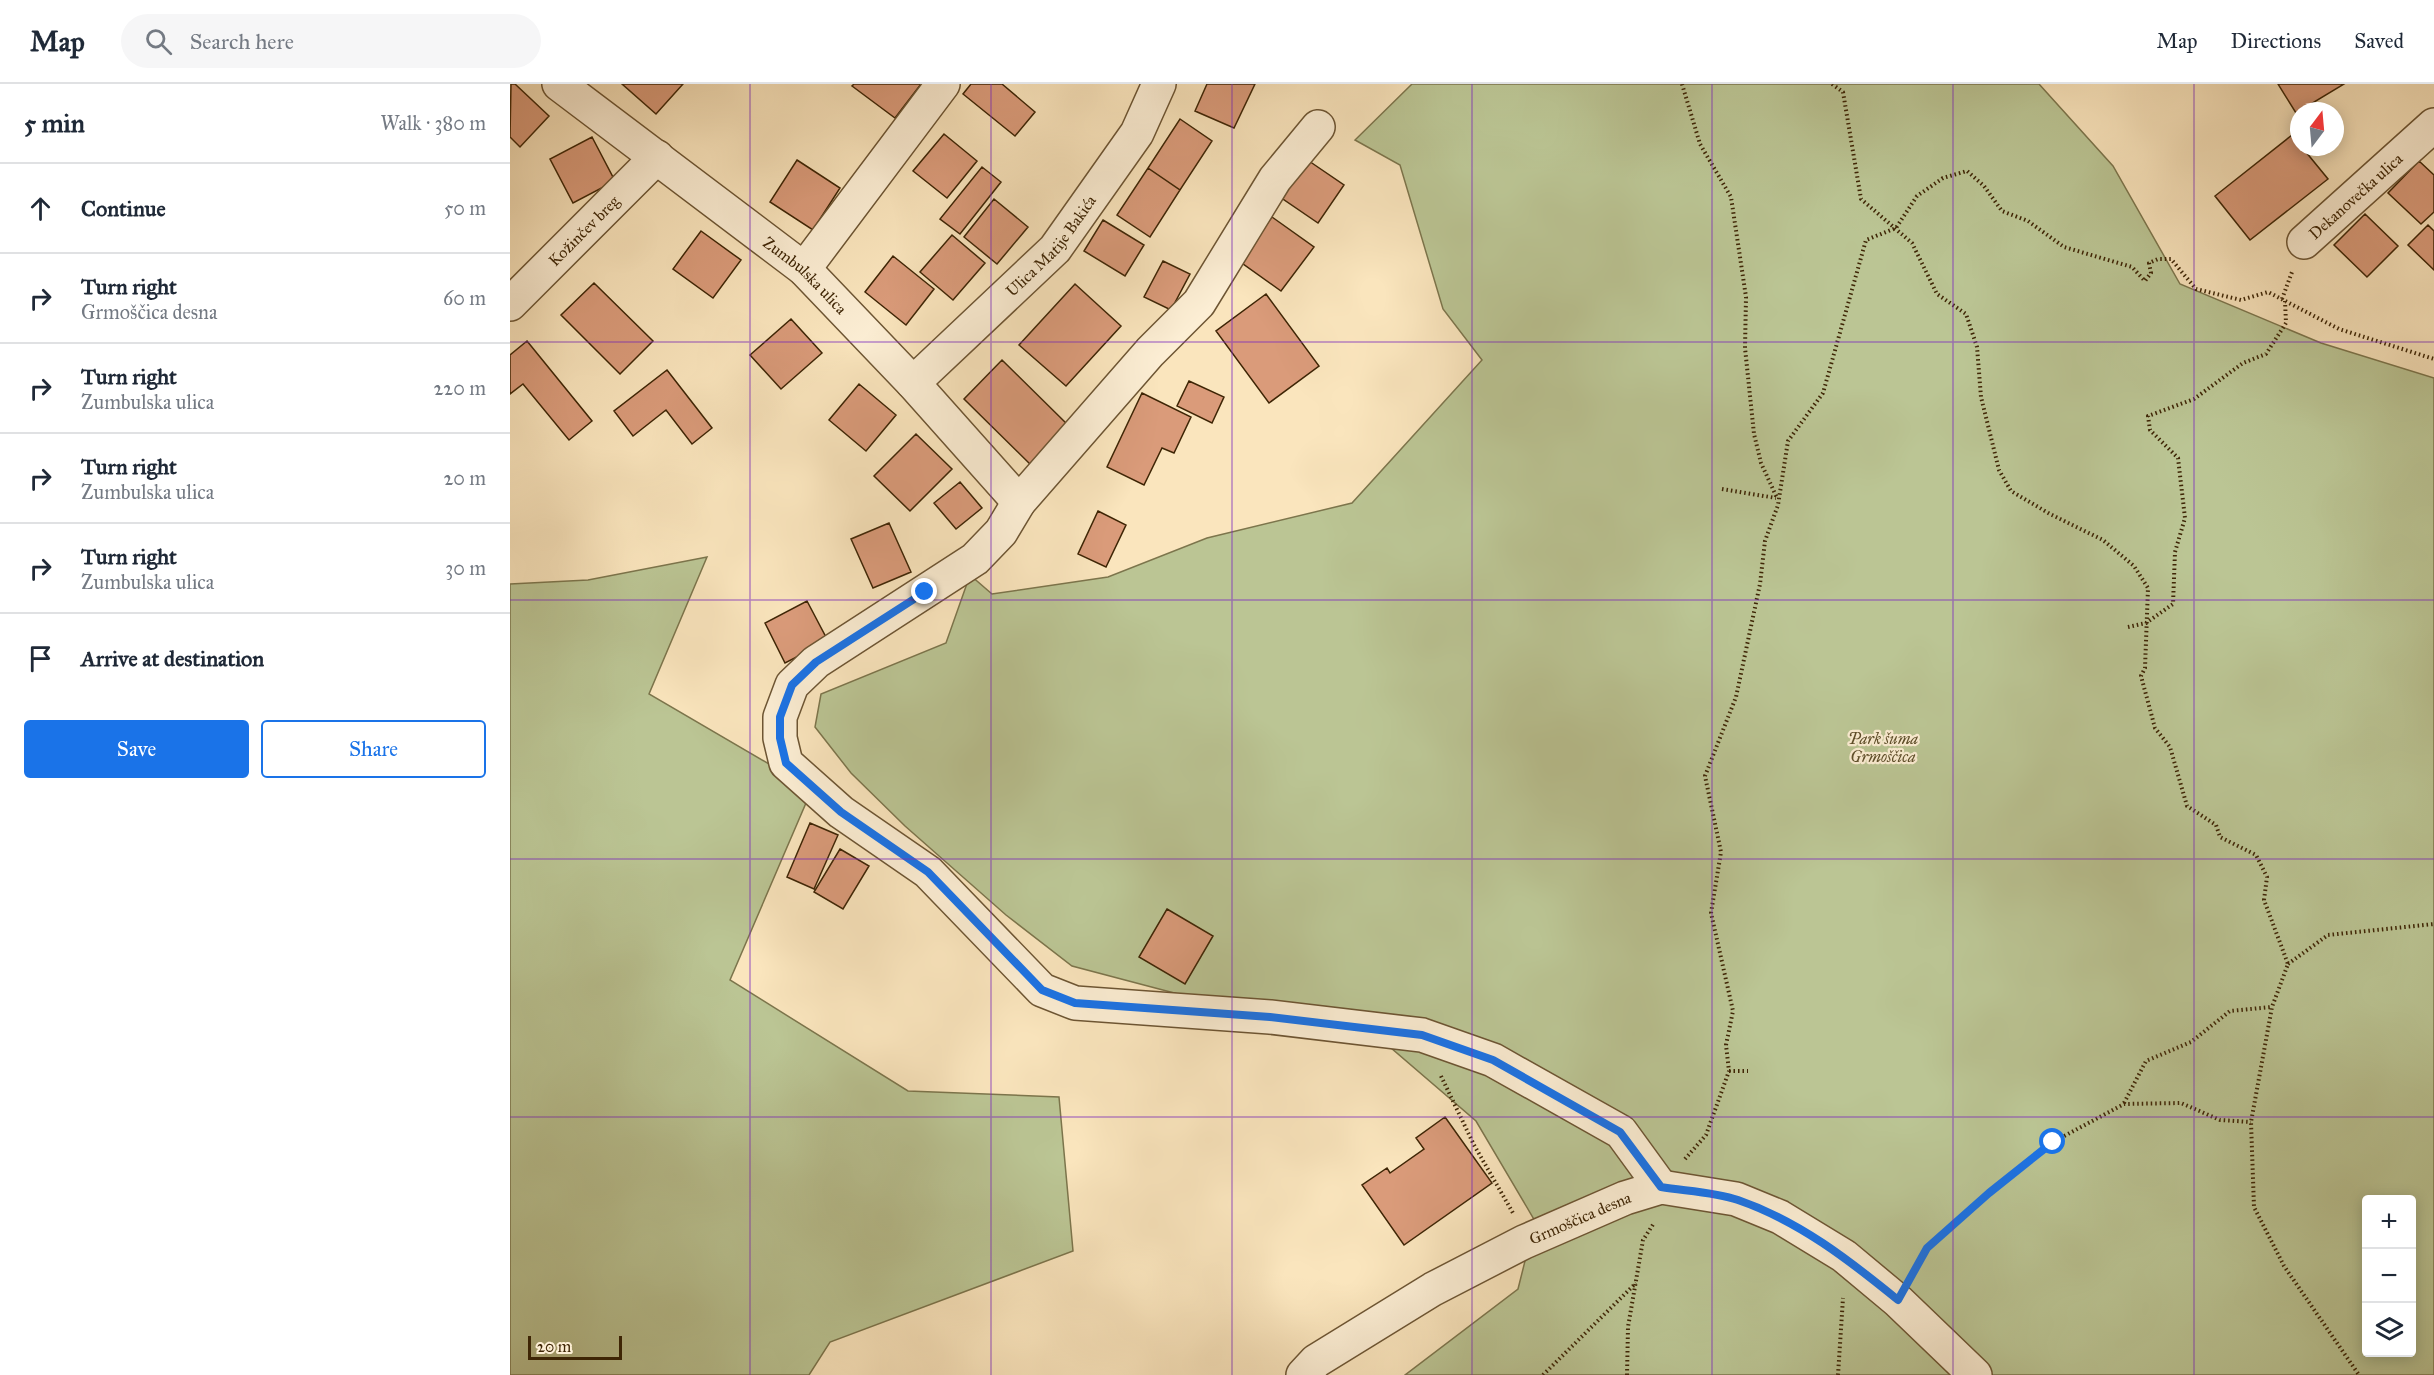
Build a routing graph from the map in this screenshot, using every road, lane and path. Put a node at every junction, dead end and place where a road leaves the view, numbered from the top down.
1 (560, 84) edge
2 (943, 84) edge
3 (1159, 84) edge
4 (1682, 84) edge
5 (1832, 84) edge
6 (2434, 125) edge
7 (1318, 127) dead end
8 (657, 157) junction
9 (1896, 228) junction
10 (2304, 242) dead end
11 (804, 269) junction
12 (2285, 301) junction
13 (510, 304) edge
14 (2434, 359) edge
15 (913, 383) junction
16 (1722, 489) dead end
17 (1777, 498) junction
18 (1019, 502) junction
19 (2146, 623) junction
20 (2128, 627) dead end
21 (2434, 924) edge
22 (2288, 964) junction
23 (2272, 1007) junction
24 (1422, 1035) junction
25 (1729, 1071) junction
26 (1748, 1071) dead end
27 (2124, 1104) junction
28 (2251, 1122) junction
29 (1661, 1187) junction
30 (1524, 1242) junction
31 (1844, 1256) junction
32 (1637, 1282) junction
33 (1898, 1300) junction
34 (1303, 1375) edge
35 (1544, 1375) edge
36 (1627, 1375) edge
37 (1838, 1375) edge
38 (1975, 1375) edge
39 (2359, 1375) edge

1 - 8 street, Zumbulska ulica
2 - 11 street
3 - 15 street, Ulica Matije Bakića
4 - 17 path
5 - 9 path
6 - 10 street, Dekanovečka ulica
7 - 18 street
8 - 11 street, Zumbulska ulica
8 - 13 street, Kožinčev breg
9 - 12 path
9 - 17 path
9 - 19 path
11 - 15 street, Zumbulska ulica
12 - 14 path
12 - 19 path
15 - 18 street, Zumbulska ulica
16 - 17 path
17 - 25 path
18 - 24 street
19 - 20 path
19 - 22 path
21 - 22 path
22 - 23 path
23 - 27 path
23 - 28 path
24 - 29 street
24 - 30 path
25 - 26 path
25 - 29 path
27 - 28 path
27 - 33 path
28 - 39 path
29 - 30 street, Grmoščica desna
29 - 31 street, Grmoščica desna
29 - 32 path
30 - 34 street, Grmoščica desna
31 - 33 street, Grmoščica desna
31 - 37 path
32 - 35 path
32 - 36 path
33 - 38 street, Grmoščica desna

